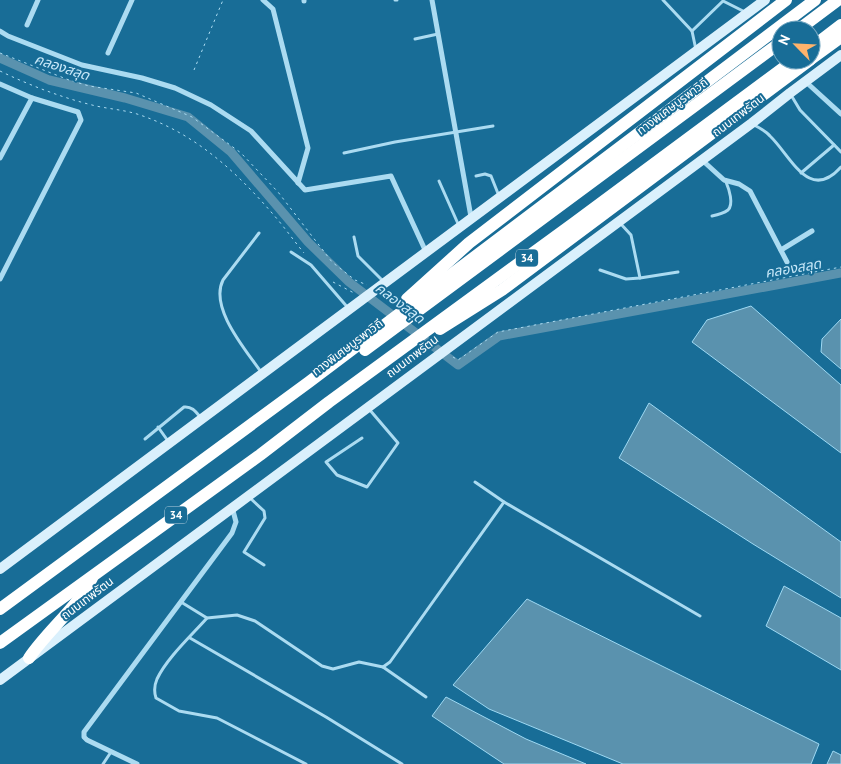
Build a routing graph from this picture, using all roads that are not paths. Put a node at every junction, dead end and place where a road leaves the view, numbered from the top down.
1 (38, 0) edge
2 (132, 0) edge
3 (263, 0) edge
4 (432, 0) edge
5 (663, 0) edge
6 (765, 0) edge
7 (786, 0) edge
8 (798, 0) edge
9 (815, 0) edge
10 (838, 0) edge
11 (722, 1) edge
12 (747, 13) junction
13 (841, 16) edge
14 (800, 20) edge
15 (811, 20) edge
16 (27, 25) dead end
17 (841, 25) edge
18 (0, 31) edge
19 (692, 31) junction
20 (821, 31) edge
21 (438, 34) junction
22 (841, 36) edge
23 (821, 37) edge
24 (414, 39) dead end
25 (821, 40) edge
26 (771, 49) edge
27 (697, 50) junction
28 (821, 51) edge
29 (108, 53) dead end
30 (841, 55) edge
31 (771, 67) edge
32 (781, 70) edge
33 (797, 70) edge
34 (805, 81) junction
35 (0, 84) edge
36 (790, 93) junction
37 (32, 98) junction
38 (841, 114) edge
39 (752, 123) junction
40 (493, 126) dead end
41 (455, 132) junction
42 (834, 144) junction
43 (841, 152) edge
44 (344, 153) dead end
45 (0, 158) edge
46 (701, 160) junction
47 (841, 167) edge
48 (800, 173) junction
49 (476, 176) dead end
50 (440, 182) dead end
51 (726, 182) junction
52 (298, 183) junction
53 (499, 196) junction
54 (712, 216) dead end
55 (471, 217) junction
56 (618, 221) junction
57 (459, 227) junction
58 (812, 231) dead end
59 (259, 233) dead end
60 (354, 237) dead end
61 (781, 250) junction
62 (291, 252) dead end
63 (426, 252) junction
64 (787, 262) dead end
65 (600, 270) dead end
66 (678, 272) dead end
67 (640, 278) junction
68 (0, 279) edge
69 (381, 280) junction
70 (356, 304) junction
71 (263, 374) junction
72 (313, 388) junction
73 (321, 400) junction
74 (367, 407) junction
75 (202, 420) junction
76 (158, 427) junction
77 (362, 438) dead end
78 (145, 439) dead end
79 (170, 443) junction
80 (475, 482) dead end
81 (248, 495) junction
82 (504, 502) junction
83 (232, 507) junction
84 (264, 565) dead end
85 (0, 569) edge
86 (93, 576) junction
87 (181, 602) junction
88 (0, 609) edge
89 (700, 616) dead end
90 (0, 618) edge
91 (207, 618) junction
92 (0, 635) edge
93 (190, 638) junction
94 (0, 643) edge
95 (29, 658) junction
96 (383, 667) junction
97 (0, 680) edge
98 (426, 698) dead end
99 (111, 751) junction
100 (103, 764) edge
101 (136, 764) edge
102 (306, 764) edge
103 (402, 764) edge

1 - 16 street
2 - 29 street
3 - 52 street
4 - 21 street
5 - 19 lane
6 - 12 main road
7 - 72 highway
8 - 14 highway
9 - 88 highway, 34
10 - 15 highway
11 - 12 lane
11 - 19 lane
12 - 27 main road
13 - 20 highway
17 - 25 highway
18 - 52 street
19 - 27 lane
21 - 24 lane
21 - 41 street
22 - 23 highway
22 - 28 highway
26 - 72 highway, ทางพิเศษบูรพาวิถี
27 - 53 main road
30 - 34 main road, ถนนเทพรัตน / 34
31 - 73 highway
32 - 86 highway, ถนนเทพรัตน / 34
33 - 73 highway
34 - 36 main road, ถนนเทพรัตน / 34
34 - 38 street
35 - 37 street
36 - 39 main road, ถนนเทพรัตน / 34
36 - 42 lane
37 - 45 street
37 - 68 street
39 - 46 main road, ถนนเทพรัตน / 34
39 - 48 lane
40 - 41 lane
41 - 44 lane
41 - 55 street
42 - 43 lane
42 - 48 lane
46 - 51 street
46 - 56 main road, ถนนเทพรัตน / 34
47 - 48 lane
49 - 53 lane
50 - 57 lane
51 - 54 lane
51 - 61 street
52 - 63 street
53 - 55 main road
55 - 57 main road
56 - 67 lane
56 - 74 main road, ถนนเทพรัตน / 34
57 - 63 main road
58 - 61 street
59 - 71 lane
60 - 69 lane
61 - 64 street
62 - 70 lane
63 - 69 main road
65 - 67 lane
66 - 67 lane
69 - 70 main road
70 - 71 main road
71 - 75 main road
72 - 90 highway, ทางพิเศษบูรพาวิถี
73 - 92 highway
74 - 77 lane
74 - 81 main road, ถนนเทพรัตน / 34
75 - 76 lane
75 - 79 main road
76 - 78 lane
76 - 79 lane
79 - 85 main road
80 - 82 lane
81 - 83 main road, ถนนเทพรัตน / 34
81 - 84 lane
82 - 89 lane
82 - 96 lane
83 - 87 street
83 - 95 main road, ถนนเทพรัตน / 34
86 - 94 highway, ถนนเทพรัตน / 34
86 - 95 highway
87 - 91 lane
87 - 99 street
91 - 93 lane
91 - 96 lane
93 - 102 lane
93 - 103 lane
95 - 97 main road, ถนนเทพรัตน / 34
96 - 98 lane
99 - 100 lane
99 - 101 street

